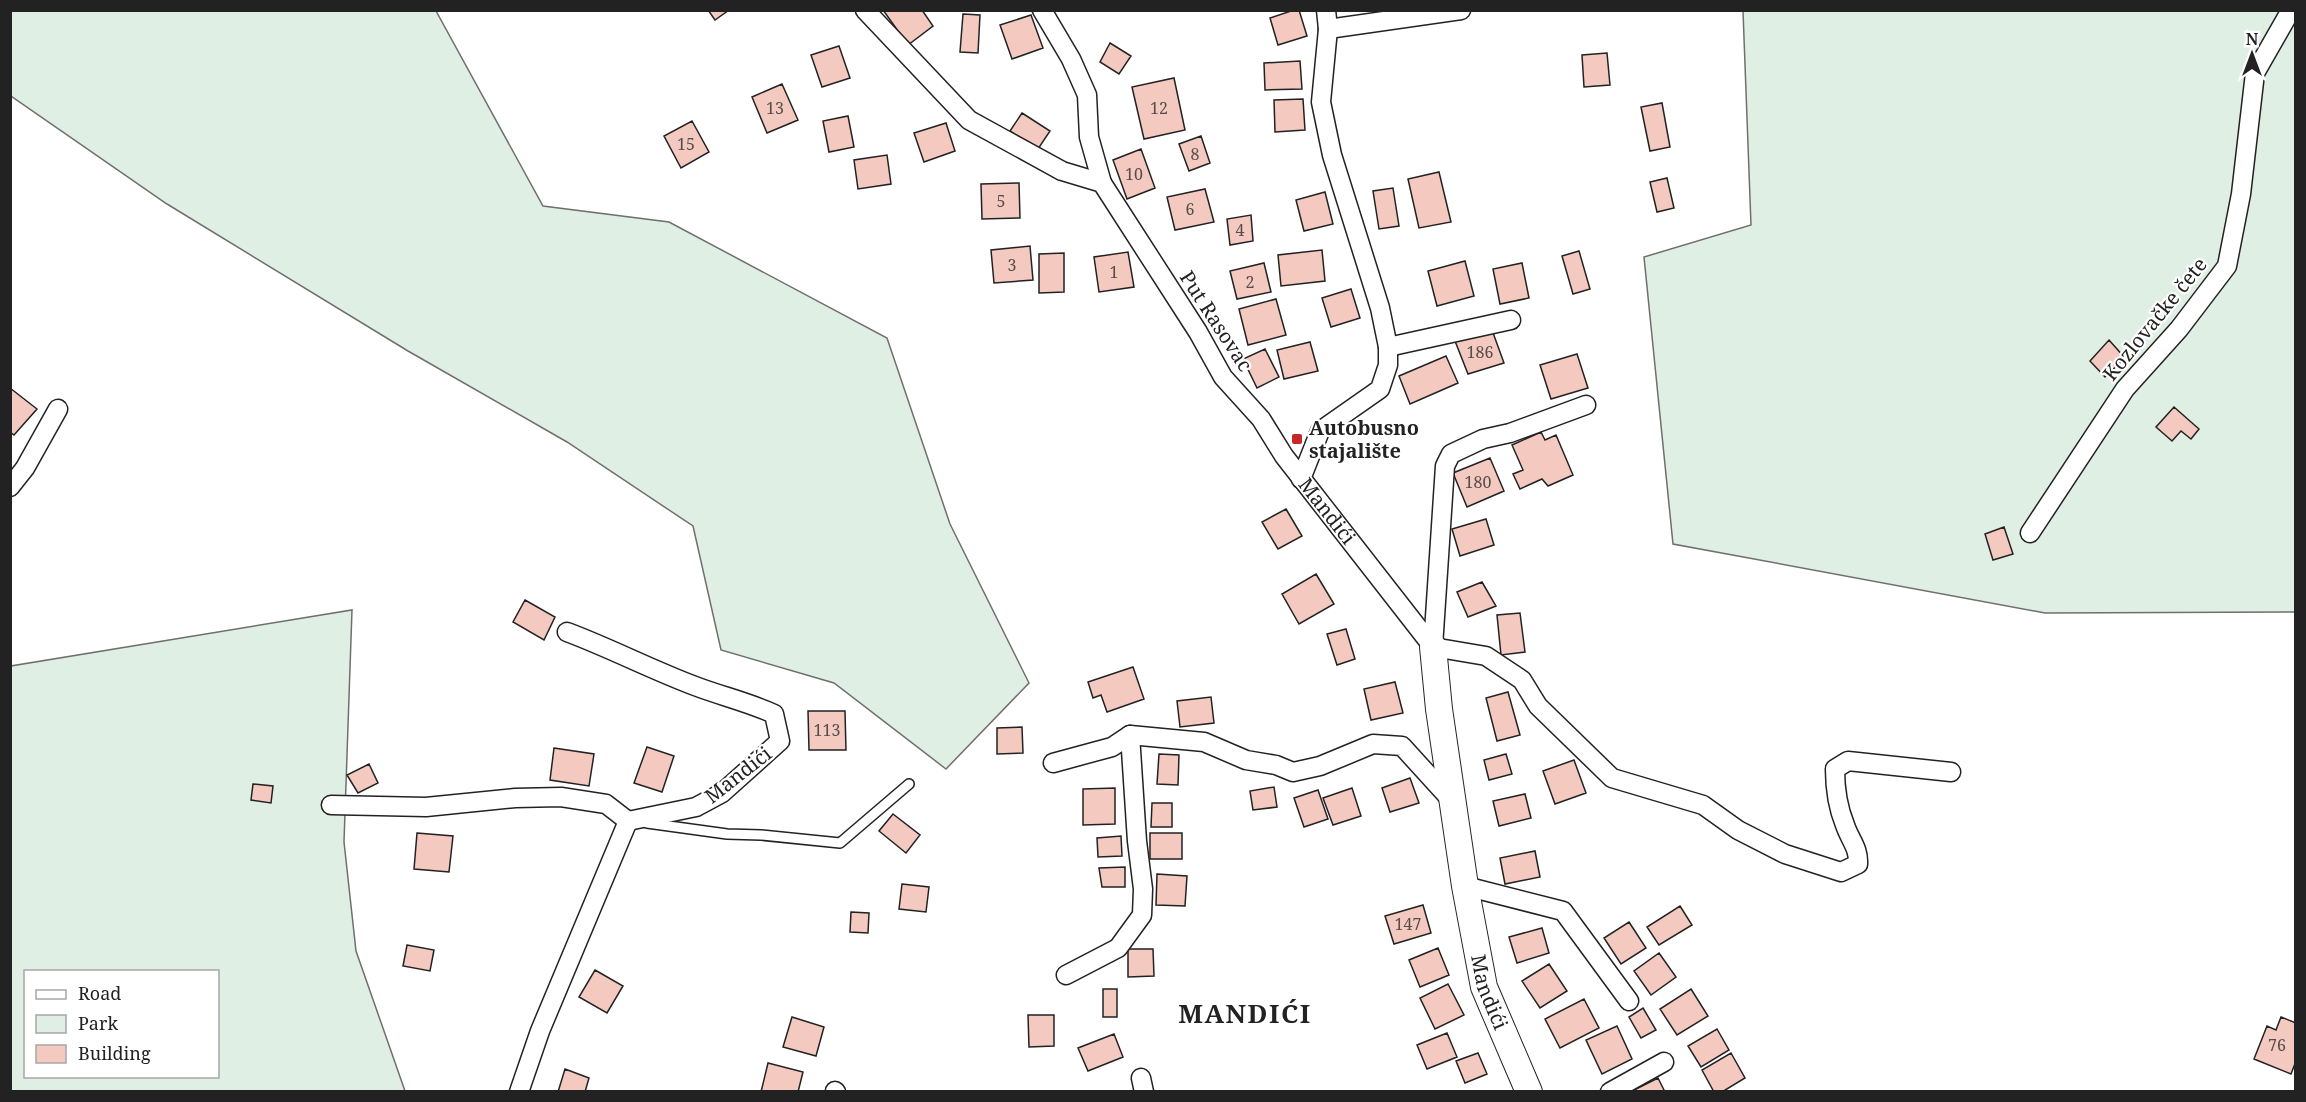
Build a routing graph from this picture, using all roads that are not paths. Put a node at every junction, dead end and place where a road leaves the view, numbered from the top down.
1 (865, 10) edge
2 (1042, 10) edge
3 (1461, 10) edge
4 (2291, 10) edge
5 (1327, 20) edge
6 (1102, 183) junction
7 (1510, 320) dead end
8 (1388, 347) junction
9 (1586, 405) dead end
10 (58, 410) dead end
11 (1301, 479) junction
12 (10, 487) edge
13 (2030, 533) dead end
14 (567, 632) dead end
15 (1433, 647) junction
16 (1130, 735) junction
17 (1053, 764) dead end
18 (1951, 772) dead end
19 (909, 784) dead end
20 (1454, 802) junction
21 (331, 805) dead end
22 (628, 821) junction
23 (1465, 886) junction
24 (1066, 975) dead end
25 (1629, 1001) dead end
26 (1664, 1062) dead end
27 (519, 1092) edge
28 (1529, 1092) edge
29 (1610, 1092) edge

1 - 6 street
2 - 6 street, Put Rasovac
3 - 5 street, Mandići
4 - 13 street, Kozlovačke čete
5 - 8 street, Mandići
6 - 11 street, Put Rasovac
7 - 8 street
8 - 11 street, Mandići
9 - 15 street, Mandići
10 - 12 street
11 - 15 street, Mandići
14 - 22 street, Mandići
15 - 18 street
15 - 20 street, Mandići
16 - 17 street
16 - 20 street
16 - 24 street
19 - 22 lane
20 - 23 street, Mandići
21 - 22 street
22 - 27 street
23 - 25 street
23 - 28 street, Mandići
26 - 29 street

